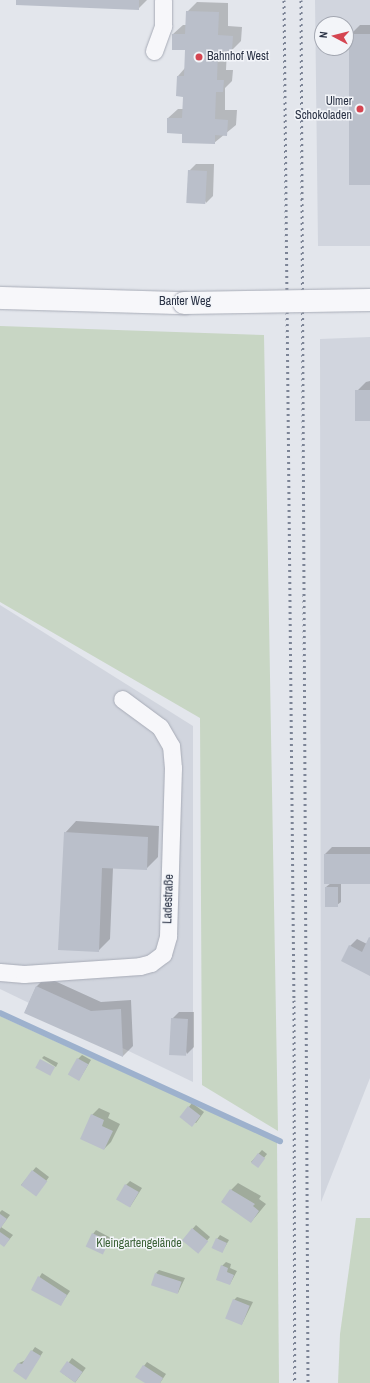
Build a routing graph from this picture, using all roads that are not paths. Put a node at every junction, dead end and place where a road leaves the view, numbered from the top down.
1 (163, 0) edge
2 (154, 51) dead end
3 (0, 298) edge
4 (370, 300) edge
5 (122, 699) dead end
6 (0, 972) edge

1 - 2 street
3 - 4 street, Banter Weg, bridge
5 - 6 street, Ladestraße

